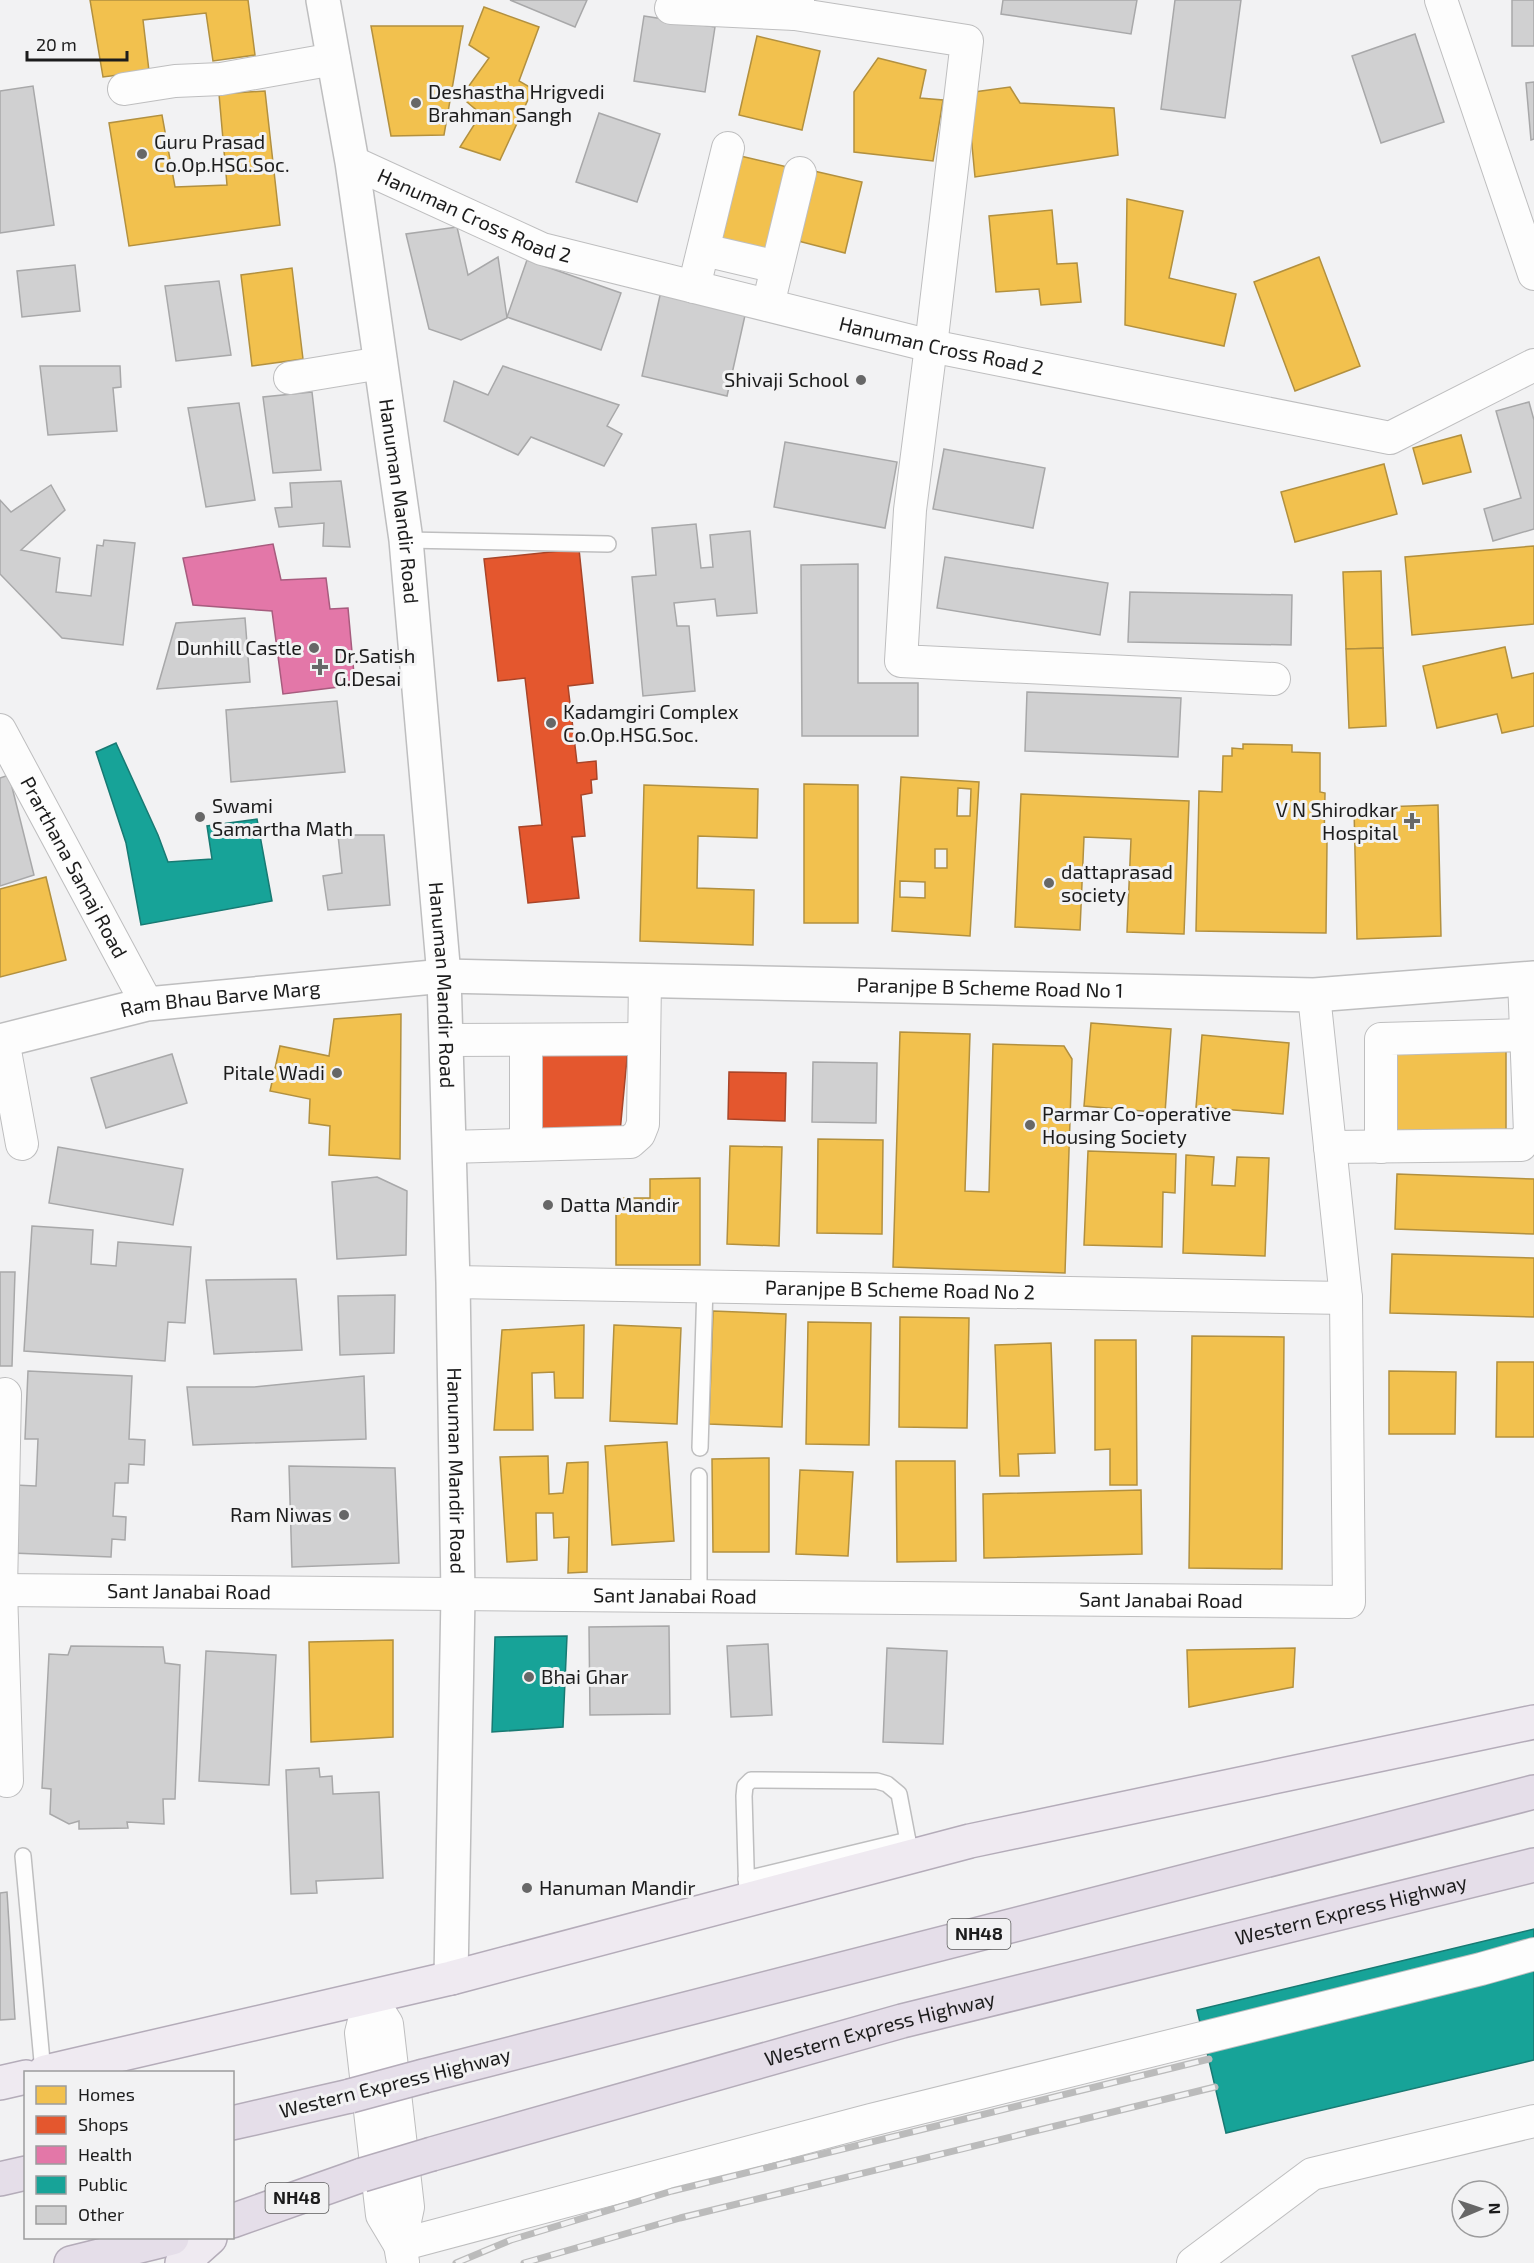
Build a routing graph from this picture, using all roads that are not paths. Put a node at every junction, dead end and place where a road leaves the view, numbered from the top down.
1 (323, 0) edge
2 (1441, 0) edge
3 (797, 7) edge
4 (671, 8) dead end
5 (334, 59) junction
6 (124, 89) dead end
7 (728, 148) dead end
8 (352, 162) junction
9 (800, 173) dead end
10 (704, 249) junction
11 (777, 267) junction
12 (1534, 274) edge
13 (694, 287) junction
14 (768, 305) junction
15 (931, 346) junction
16 (381, 363) junction
17 (1534, 365) edge
18 (290, 378) dead end
19 (406, 540) junction
20 (608, 544) dead end
21 (1274, 679) dead end
22 (0, 730) edge
23 (444, 976) junction
24 (1529, 978) edge
25 (645, 980) junction
26 (1314, 995) junction
27 (147, 1004) junction
28 (1526, 1035) junction
29 (644, 1039) junction
30 (446, 1040) junction
31 (526, 1040) junction
32 (1, 1041) edge
33 (22, 1144) dead end
34 (526, 1144) junction
35 (449, 1147) junction
36 (1330, 1147) junction
37 (1381, 1147) junction
38 (453, 1282) junction
39 (705, 1286) junction
40 (1346, 1298) junction
41 (6, 1394) dead end
42 (700, 1448) dead end
43 (699, 1476) dead end
44 (0, 1590) edge
45 (458, 1595) junction
46 (699, 1597) junction
47 (1534, 1722) edge
48 (7, 1781) dead end
49 (1534, 1792) edge
50 (910, 1848) junction
51 (23, 1856) dead end
52 (1534, 1865) edge
53 (747, 1889) junction
54 (1534, 1954) edge
55 (451, 1978) junction
56 (370, 1997) junction
57 (44, 2071) edge
58 (53, 2071) edge
59 (24, 2077) edge
60 (0, 2083) edge
61 (1534, 2121) edge
62 (234, 2123) edge
63 (24, 2173) edge
64 (0, 2179) edge
65 (234, 2220) edge
66 (168, 2239) edge
67 (209, 2239) edge
68 (401, 2254) edge
69 (71, 2263) edge
70 (182, 2263) edge
71 (1193, 2263) edge

1 - 5 street, Hanuman Mandir Road
2 - 12 street
3 - 4 street
3 - 15 street
5 - 6 street
5 - 8 street, Hanuman Mandir Road
7 - 10 street
8 - 13 street, Hanuman Cross Road 2
8 - 16 street, Hanuman Mandir Road
9 - 11 street
10 - 11 street
10 - 13 street
11 - 14 street
13 - 14 street, Hanuman Cross Road 2
14 - 15 street, Hanuman Cross Road 2
15 - 17 street, Hanuman Cross Road 2
15 - 21 street
16 - 18 street
16 - 19 street, Hanuman Mandir Road
19 - 20 lane
19 - 23 street, Hanuman Mandir Road
22 - 27 street, Prarthana Samaj Road
23 - 25 street, Paranjpe B Scheme Road No 1
23 - 27 street, Ram Bhau Barve Marg
23 - 30 street, Hanuman Mandir Road
24 - 26 street, Paranjpe B Scheme Road No 1
24 - 28 street
25 - 26 street, Paranjpe B Scheme Road No 1
25 - 29 street
26 - 36 street
27 - 32 street, Ram Bhau Barve Marg
28 - 37 street
28 - 37 street
29 - 31 street
29 - 34 street
30 - 31 street
30 - 35 street, Hanuman Mandir Road
31 - 34 street
32 - 33 street
34 - 35 street
35 - 38 street, Hanuman Mandir Road
36 - 37 street
36 - 40 street
38 - 39 street, Paranjpe B Scheme Road No 2
38 - 45 street, Hanuman Mandir Road
39 - 40 street, Paranjpe B Scheme Road No 2
39 - 42 lane
40 - 46 street, Sant Janabai Road
41 - 44 street
43 - 46 lane
44 - 45 street, Sant Janabai Road
44 - 48 street
45 - 46 street, Sant Janabai Road
45 - 55 street, Hanuman Mandir Road
47 - 50 main road
49 - 62 highway, Western Express Highway / NH48, bridge
50 - 53 main road
50 - 53 lane
51 - 57 lane
52 - 65 highway, Western Express Highway / NH48, bridge
53 - 55 main road
54 - 68 street
55 - 56 main road
56 - 58 main road
56 - 68 street
59 - 60 main road
61 - 71 street
63 - 64 highway
66 - 69 highway
67 - 70 main road

